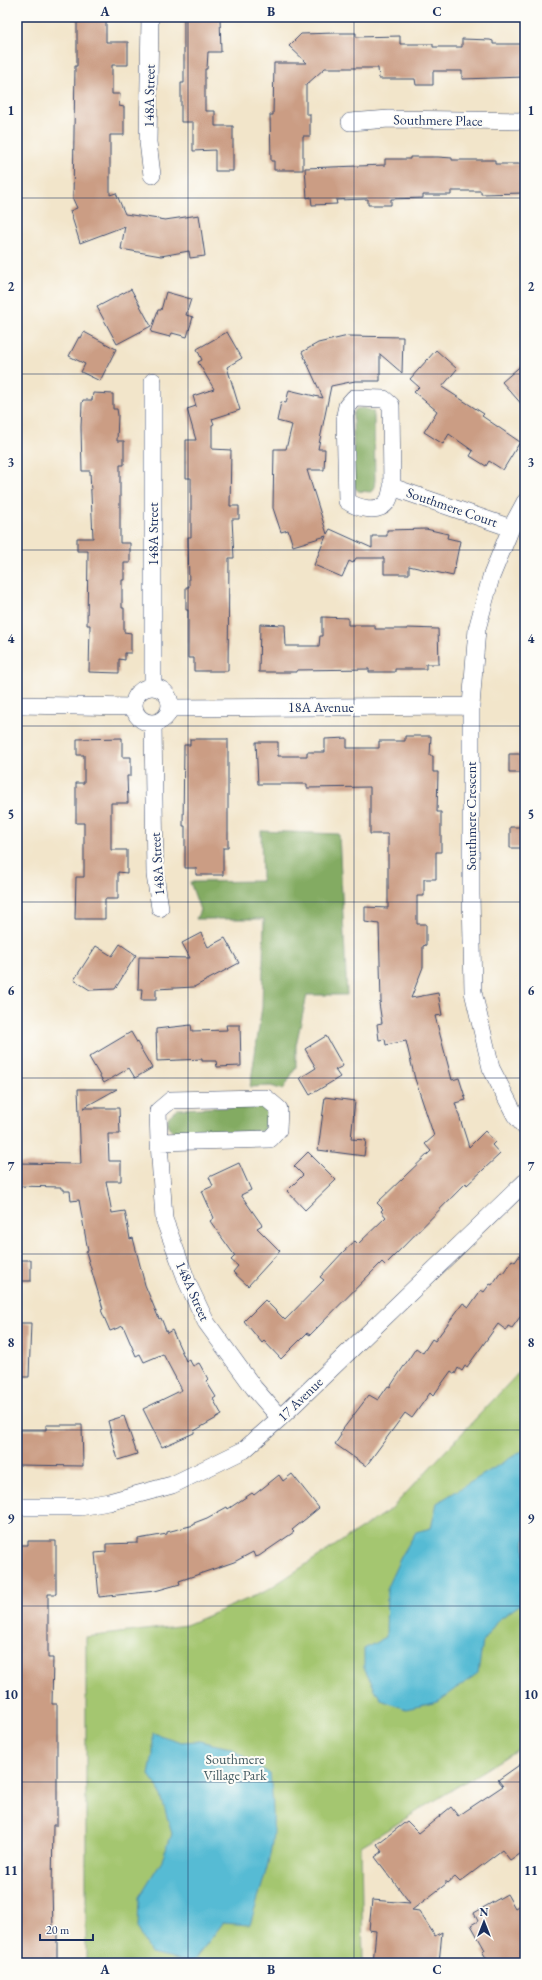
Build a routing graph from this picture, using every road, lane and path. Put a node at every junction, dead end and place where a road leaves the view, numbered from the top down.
1 (150, 17) edge
2 (525, 121) edge
3 (350, 122) dead end
4 (152, 175) dead end
5 (153, 381) dead end
6 (392, 487) junction
7 (525, 502) edge
8 (511, 528) junction
9 (153, 687) junction
10 (17, 705) edge
11 (471, 706) junction
12 (134, 707) junction
13 (170, 708) junction
14 (153, 724) junction
15 (160, 908) dead end
16 (525, 1127) edge
17 (159, 1142) junction
18 (525, 1182) edge
19 (280, 1418) junction
20 (17, 1507) edge

1 - 4 street, 148A Street
2 - 3 street, Southmere Place
5 - 9 street, 148A Street
6 - 6 street, Southmere Court
6 - 8 street, Southmere Court
7 - 8 street, Southmere Crescent
8 - 11 street, Southmere Crescent
9 - 12 street
9 - 13 street
10 - 12 street
11 - 13 street, 18A Avenue
11 - 16 street, Southmere Crescent
12 - 14 street
13 - 14 street
14 - 15 street, 148A Street
17 - 17 street, 148A Street
17 - 19 street, 148A Street
18 - 19 street, 17 Avenue
19 - 20 street, 17 Avenue

